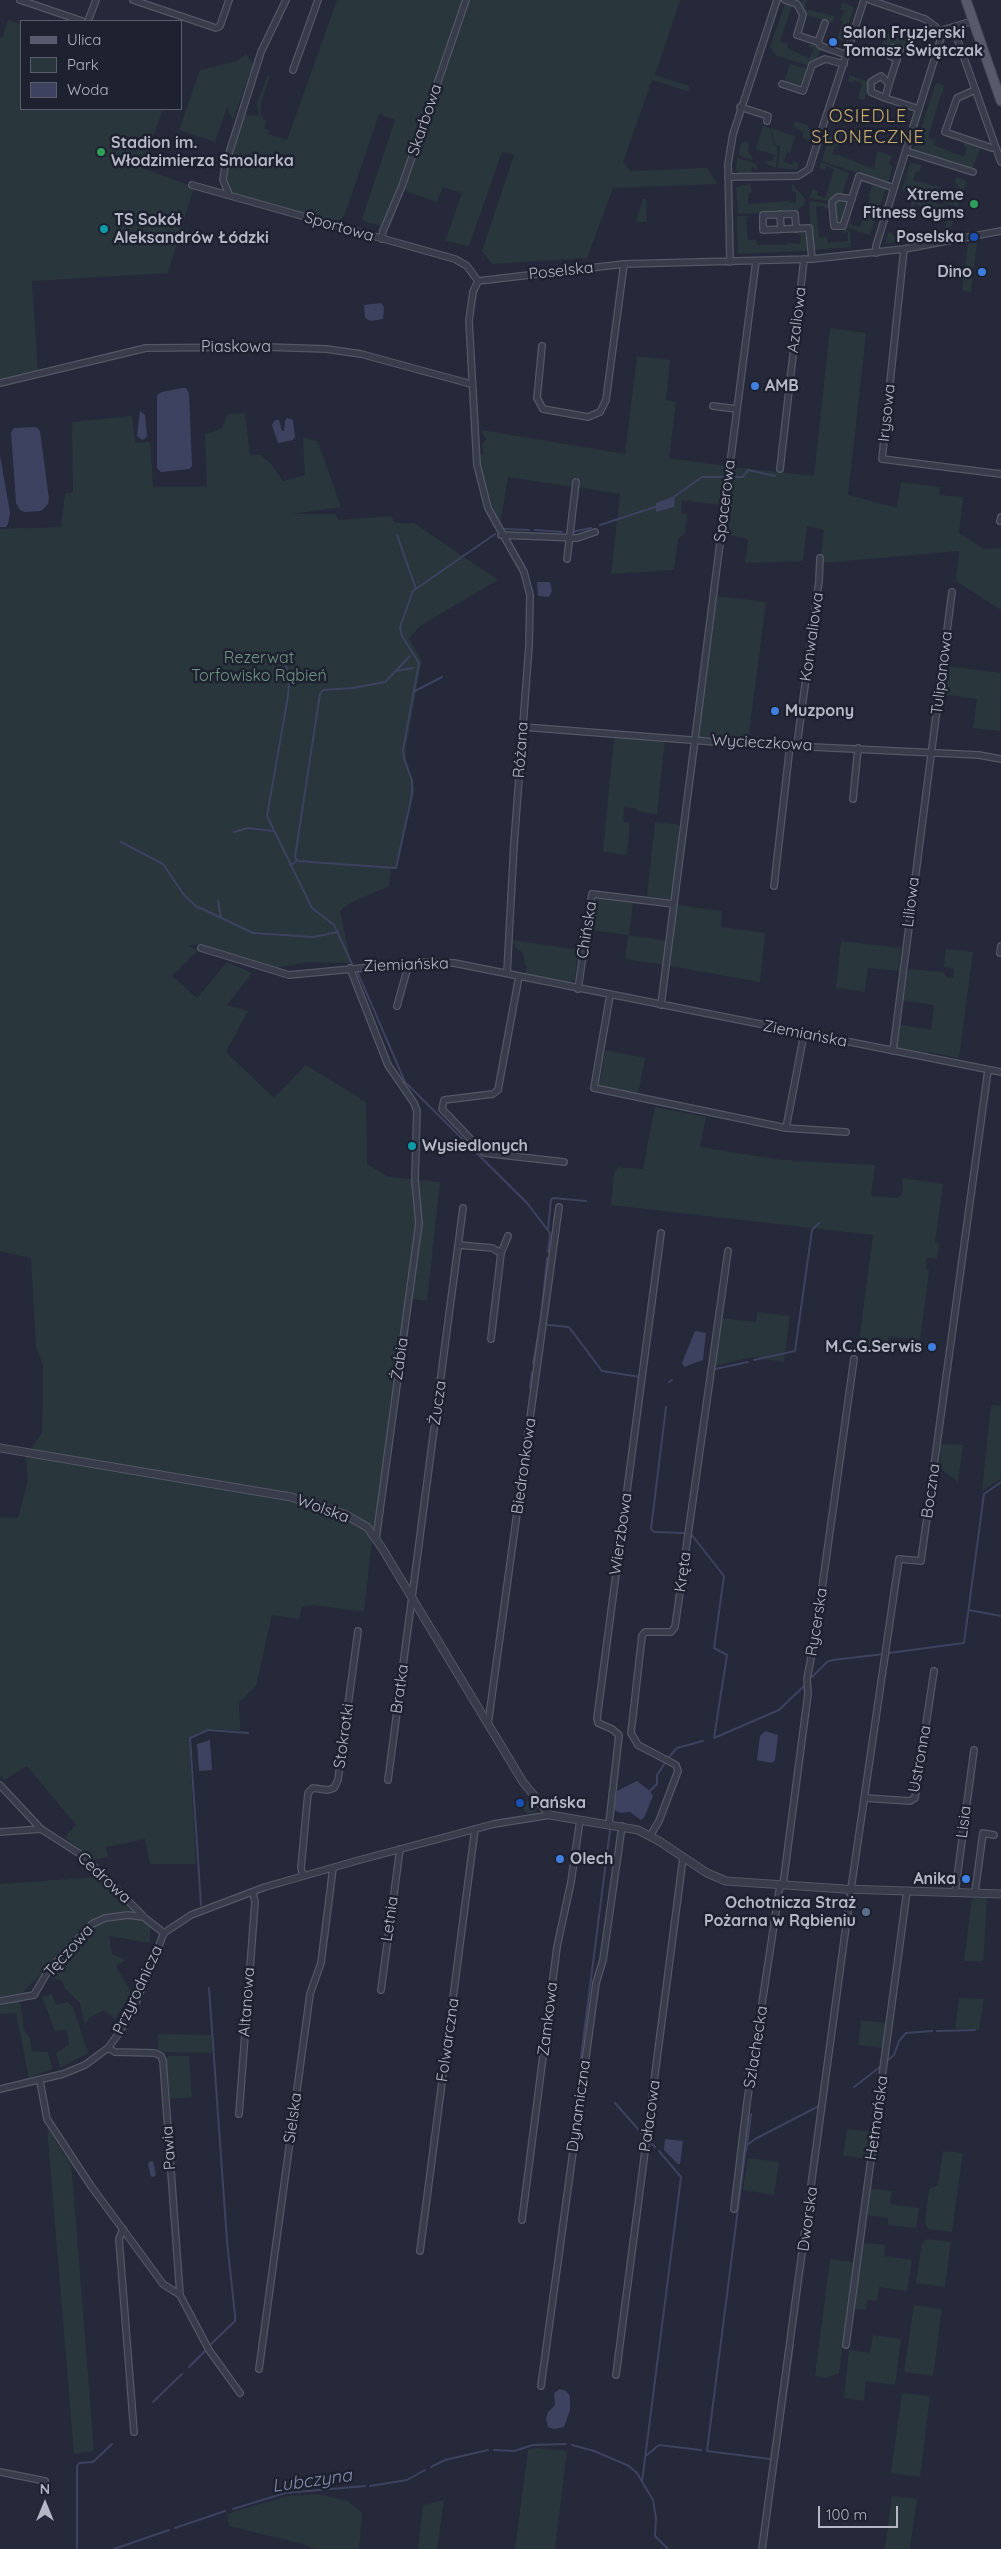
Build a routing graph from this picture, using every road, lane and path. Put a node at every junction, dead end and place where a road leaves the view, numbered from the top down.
1 (20, 0) edge
2 (96, 0) edge
3 (132, 0) edge
4 (229, 0) edge
5 (286, 0) edge
6 (318, 0) edge
7 (466, 0) edge
8 (777, 0) edge
9 (785, 0) edge
10 (864, 0) edge
11 (870, 0) edge
12 (966, 0) edge
13 (79, 20) edge
14 (88, 20) edge
15 (973, 20) junction
16 (825, 23) dead end
17 (953, 27) junction
18 (939, 31) junction
19 (818, 42) junction
20 (846, 55) junction
21 (897, 60) dead end
22 (844, 64) junction
23 (293, 70) dead end
24 (782, 84) dead end
25 (889, 84) junction
26 (975, 90) junction
27 (884, 98) junction
28 (1001, 101) edge
29 (740, 107) junction
30 (919, 109) junction
31 (767, 121) dead end
32 (998, 149) edge
33 (906, 151) junction
34 (1001, 162) edge
35 (973, 172) dead end
36 (728, 177) junction
37 (192, 185) dead end
38 (894, 188) junction
39 (229, 194) junction
40 (852, 199) junction
41 (780, 214) junction
42 (781, 229) junction
43 (796, 229) junction
44 (1001, 231) edge
45 (382, 239) junction
46 (904, 249) junction
47 (876, 253) junction
48 (812, 259) junction
49 (804, 260) junction
50 (756, 261) junction
51 (730, 262) junction
52 (624, 264) junction
53 (478, 281) junction
54 (542, 346) dead end
55 (0, 384) edge
56 (471, 384) junction
57 (713, 406) dead end
58 (737, 409) junction
59 (780, 469) dead end
60 (1001, 474) edge
61 (576, 482) dead end
62 (1001, 517) edge
63 (1000, 521) edge
64 (595, 532) dead end
65 (501, 534) junction
66 (569, 538) junction
67 (820, 558) dead end
68 (567, 559) dead end
69 (952, 592) dead end
70 (523, 728) junction
71 (695, 740) junction
72 (794, 745) junction
73 (858, 748) junction
74 (930, 753) junction
75 (1001, 759) edge
76 (853, 799) dead end
77 (774, 886) dead end
78 (674, 904) junction
79 (200, 948) dead end
80 (409, 963) junction
81 (350, 968) junction
82 (507, 973) junction
83 (518, 976) junction
84 (578, 989) junction
85 (610, 995) junction
86 (661, 1005) junction
87 (397, 1006) dead end
88 (804, 1034) junction
89 (893, 1051) junction
90 (988, 1070) junction
91 (1001, 1072) edge
92 (786, 1128) junction
93 (846, 1132) dead end
94 (564, 1162) dead end
95 (463, 1208) dead end
96 (559, 1208) dead end
97 (661, 1233) dead end
98 (508, 1236) dead end
99 (459, 1245) junction
100 (728, 1251) dead end
101 (501, 1253) junction
102 (491, 1339) dead end
103 (854, 1359) dead end
104 (0, 1448) edge
105 (376, 1538) junction
106 (412, 1597) junction
107 (358, 1631) dead end
108 (934, 1671) dead end
109 (488, 1724) junction
110 (974, 1750) dead end
111 (388, 1780) dead end
112 (0, 1785) edge
113 (865, 1798) junction
114 (550, 1815) junction
115 (580, 1820) junction
116 (609, 1824) junction
117 (622, 1826) junction
118 (41, 1829) junction
119 (476, 1829) junction
120 (0, 1832) edge
121 (994, 1835) dead end
122 (650, 1836) junction
123 (400, 1849) junction
124 (683, 1858) junction
125 (333, 1868) junction
126 (303, 1876) junction
127 (781, 1885) junction
128 (851, 1889) junction
129 (907, 1891) junction
130 (253, 1892) junction
131 (975, 1892) junction
132 (955, 1893) junction
133 (1000, 1894) edge
134 (146, 1918) junction
135 (164, 1933) junction
136 (381, 1990) dead end
137 (0, 2001) edge
138 (108, 2048) junction
139 (40, 2081) junction
140 (0, 2089) edge
141 (240, 2114) dead end
142 (734, 2209) dead end
143 (522, 2220) dead end
144 (122, 2229) junction
145 (420, 2250) dead end
146 (180, 2295) junction
147 (846, 2345) dead end
148 (259, 2370) dead end
149 (616, 2374) dead end
150 (542, 2386) dead end
151 (240, 2393) dead end
152 (134, 2432) dead end
153 (0, 2472) edge
154 (45, 2481) dead end
155 (762, 2549) edge

1 - 13 street
2 - 14 street
3 - 4 street
5 - 39 street
6 - 23 street
7 - 45 street, Skarbowa
8 - 29 street
9 - 19 street
10 - 20 street
11 - 18 street
12 - 15 main road
15 - 17 street
15 - 28 main road
16 - 19 street
17 - 18 street
17 - 26 street
18 - 30 street
19 - 20 street
20 - 22 street
21 - 25 street
22 - 24 street
22 - 36 street
25 - 27 street
25 - 27 street
26 - 32 street
26 - 32 street
27 - 30 street
29 - 31 street
29 - 36 street
30 - 33 street
32 - 34 street
33 - 35 street
33 - 38 street
36 - 51 street
37 - 39 street, Sportowa
38 - 40 street
38 - 47 street
39 - 45 street, Sportowa
40 - 40 street
41 - 42 street
41 - 42 street
41 - 43 street
42 - 43 street
43 - 48 street
44 - 46 street, Poselska
45 - 53 street, Sportowa
46 - 47 street, Poselska
46 - 60 street, Irysowa
47 - 48 street, Poselska
48 - 49 street, Poselska
49 - 50 street, Poselska
49 - 59 street, Azaliowa
50 - 51 street, Poselska
50 - 58 street, Spacerowa
51 - 52 street, Poselska
52 - 53 street, Poselska
52 - 54 street
53 - 56 street, Różana
55 - 56 street, Piaskowa
56 - 65 street, Różana
57 - 58 street
58 - 71 street, Spacerowa
61 - 66 street
62 - 63 street
64 - 66 street
65 - 66 street
65 - 70 street, Różana
66 - 68 street
67 - 72 street, Konwaliowa
69 - 74 street, Tulipanowa
70 - 71 street, Wycieczkowa
70 - 82 street, Różana
71 - 72 street, Wycieczkowa
71 - 78 street
72 - 73 street, Wycieczkowa
72 - 77 street, Konwaliowa
73 - 74 street, Wycieczkowa
73 - 76 street
74 - 75 street, Wycieczkowa
74 - 89 street, Liliowa
78 - 84 street, Chińska
78 - 86 street
79 - 81 street, Ziemiańska
80 - 81 street, Ziemiańska
80 - 82 street, Ziemiańska
80 - 87 street
81 - 105 street, Żabia
82 - 83 street, Ziemiańska
83 - 84 street, Ziemiańska
83 - 94 street
84 - 85 street, Ziemiańska
85 - 86 street, Ziemiańska
85 - 92 street
86 - 88 street, Ziemiańska
88 - 89 street, Ziemiańska
88 - 92 street
89 - 90 street, Ziemiańska
90 - 91 street, Ziemiańska
90 - 113 street, Boczna
92 - 93 street
95 - 99 street, Żucza
96 - 109 street, Biedronkowa
97 - 116 street, Wierzbowa
98 - 101 street
99 - 101 street
99 - 106 street, Żucza
100 - 122 street, Kręta
101 - 102 street
103 - 127 street, Rycerska
104 - 105 street, Wolska
105 - 106 street, Wolska
106 - 109 street, Wolska
106 - 111 street, Bratka
107 - 126 street, Stokrotki
108 - 113 street, Ustronna
109 - 114 street, Wolska
110 - 132 street, Lisia
112 - 118 street, Cedrowa
113 - 128 street, Boczna
114 - 115 street
114 - 119 street
115 - 116 street
115 - 143 street, Zamkowa
116 - 117 street
117 - 122 street
117 - 150 street, Dynamiczna
118 - 120 street
118 - 134 street, Cedrowa
119 - 123 street
119 - 145 street, Folwarczna
121 - 131 street
122 - 124 street
123 - 125 street
123 - 136 street, Letnia
124 - 127 street
124 - 149 street, Pałacowa
125 - 126 street
125 - 148 street, Sielska
126 - 130 street
127 - 128 street
127 - 142 street, Szlachecka
128 - 129 street
128 - 155 street, Dworska
129 - 132 street
129 - 147 street, Hetmańska
130 - 135 street
130 - 141 street, Altanowa
131 - 132 street
131 - 133 street
134 - 135 street, Cedrowa
134 - 137 street, Tęczowa
135 - 138 street, Przyrodnicza
138 - 139 street, Przyrodnicza
138 - 146 street, Pawia
139 - 140 street, Przyrodnicza
139 - 144 street, Pawia
144 - 146 street, Pawia
144 - 152 street
146 - 151 street, Pawia
153 - 154 street

